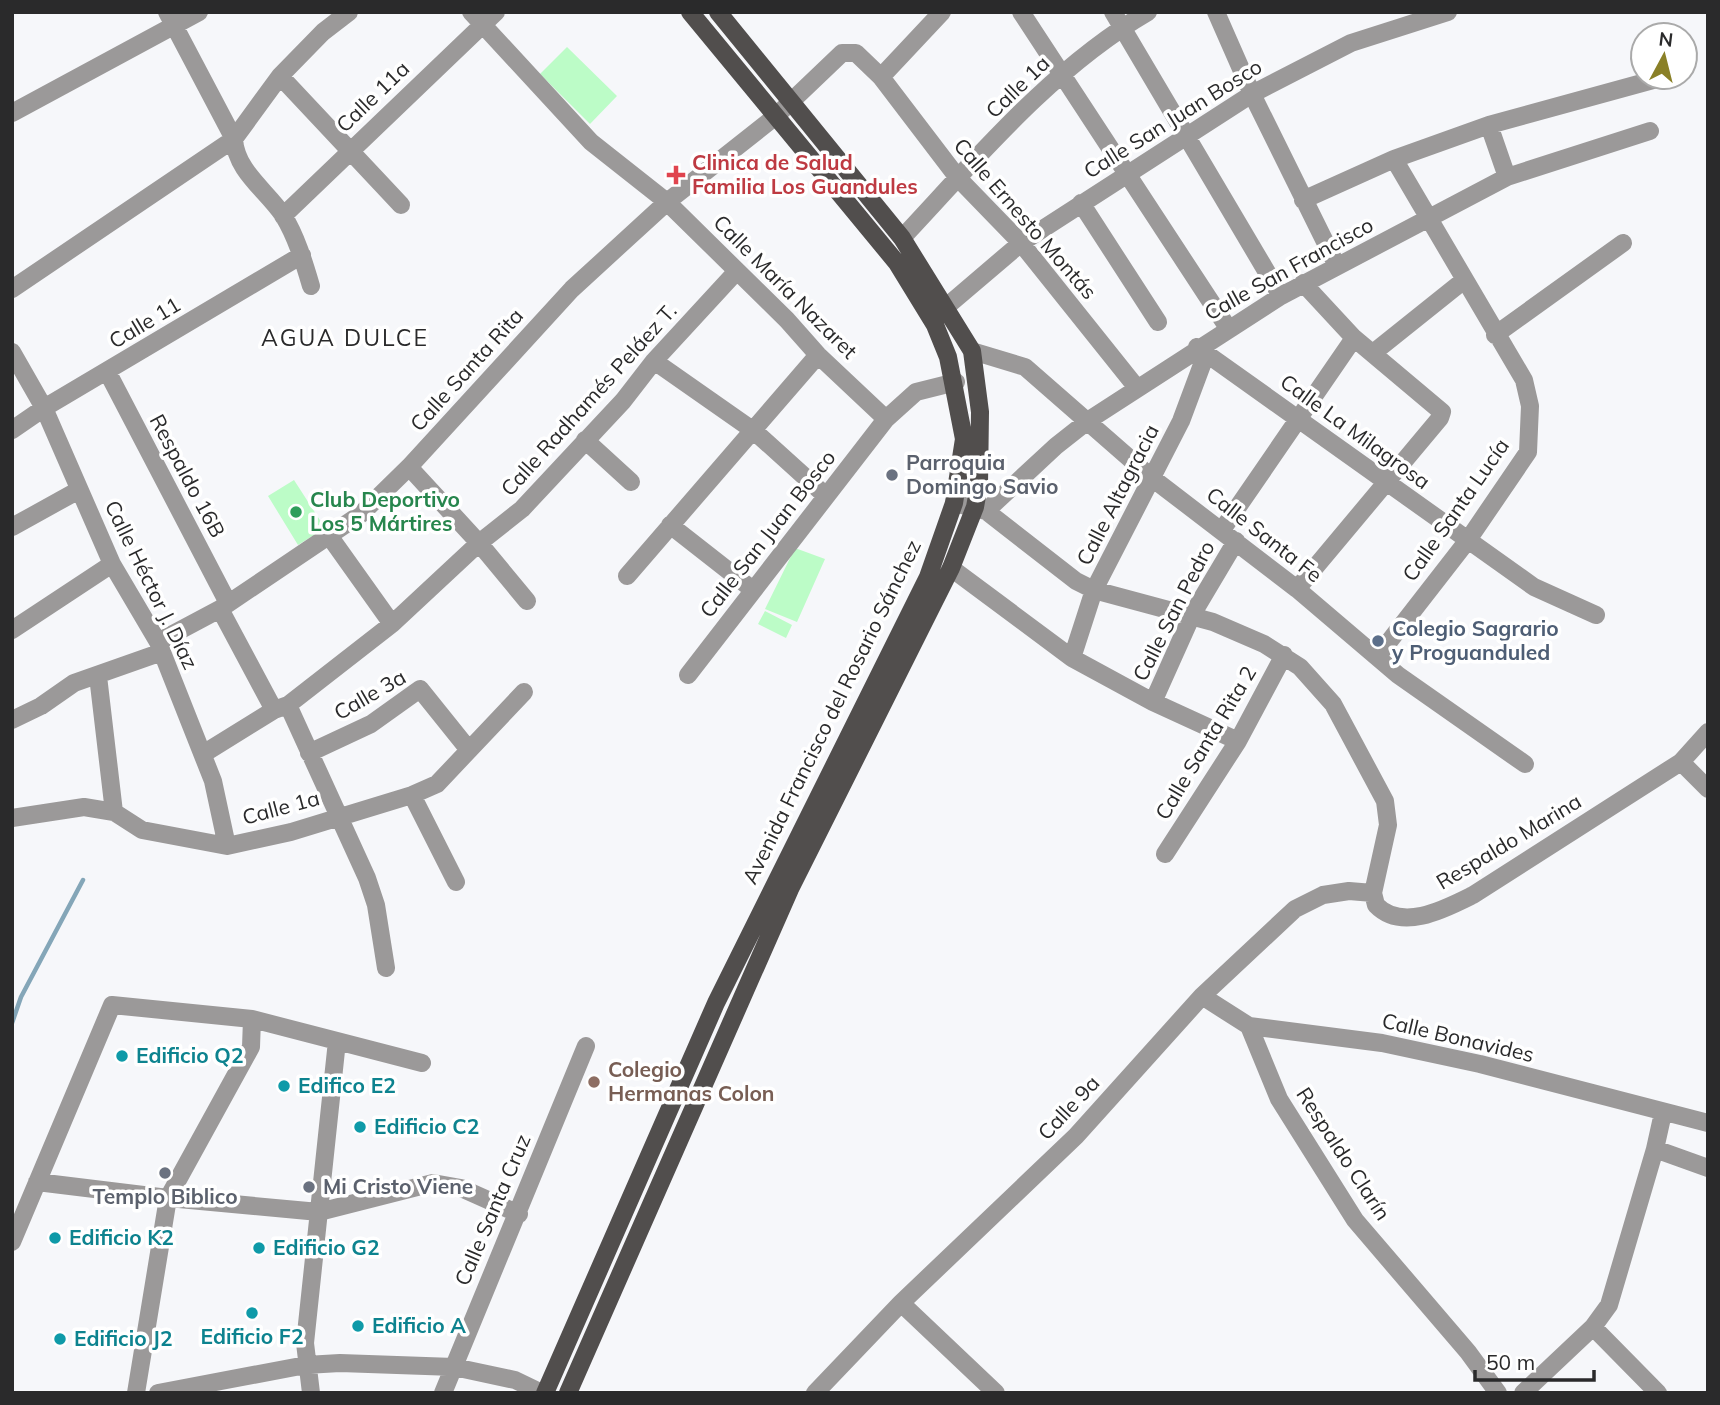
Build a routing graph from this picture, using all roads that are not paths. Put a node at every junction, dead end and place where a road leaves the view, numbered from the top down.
1 (199, 12) edge
2 (349, 12) edge
3 (690, 12) edge
4 (718, 12) edge
5 (942, 12) edge
6 (1021, 12) edge
7 (1148, 12) edge
8 (1216, 12) edge
9 (1448, 12) edge
10 (484, 16) edge
11 (170, 19) edge
12 (1117, 20) edge
13 (1063, 74) junction
14 (280, 76) junction
15 (881, 77) junction
16 (1629, 87) edge
17 (1252, 94) junction
18 (792, 102) junction
19 (12, 113) edge
20 (775, 116) junction
21 (1489, 125) junction
22 (1650, 131) dead end
23 (1185, 135) junction
24 (234, 139) junction
25 (350, 151) junction
26 (1394, 159) junction
27 (1125, 174) junction
28 (1507, 177) junction
29 (958, 178) junction
30 (1303, 200) junction
31 (667, 202) junction
32 (1081, 203) junction
33 (401, 205) dead end
34 (283, 216) junction
35 (1429, 220) junction
36 (902, 238) junction
37 (1021, 243) junction
38 (1623, 243) dead end
39 (302, 255) junction
40 (1337, 266) junction
41 (736, 272) junction
42 (1463, 281) junction
43 (1303, 283) junction
44 (311, 286) dead end
45 (12, 289) edge
46 (1280, 296) junction
47 (946, 307) junction
48 (1158, 322) dead end
49 (1228, 328) junction
50 (1495, 335) junction
51 (1354, 338) junction
52 (972, 351) junction
53 (1202, 351) junction
54 (12, 352) edge
55 (1373, 353) junction
56 (818, 355) junction
57 (654, 361) junction
58 (108, 373) junction
59 (956, 382) junction
60 (1137, 388) junction
61 (44, 408) junction
62 (886, 419) junction
63 (1296, 419) junction
64 (1089, 420) junction
65 (12, 430) edge
66 (754, 431) junction
67 (585, 440) junction
68 (409, 467) junction
69 (1152, 478) junction
70 (631, 482) dead end
71 (1386, 483) junction
72 (79, 490) junction
73 (826, 496) junction
74 (954, 503) junction
75 (981, 509) junction
76 (670, 525) junction
77 (12, 527) edge
78 (1229, 536) junction
79 (330, 537) junction
80 (1468, 540) junction
81 (479, 543) junction
82 (112, 564) junction
83 (951, 568) junction
84 (627, 576) dead end
85 (1297, 589) junction
86 (753, 590) junction
87 (1094, 590) junction
88 (527, 601) dead end
89 (223, 605) junction
90 (1192, 615) junction
91 (1596, 615) dead end
92 (391, 624) junction
93 (12, 630) edge
94 (160, 647) junction
95 (1284, 655) junction
96 (1377, 657) junction
97 (1072, 658) junction
98 (688, 675) dead end
99 (98, 676) junction
100 (524, 692) dead end
101 (1153, 702) junction
102 (281, 708) junction
103 (12, 720) edge
104 (1708, 732) edge
105 (1238, 741) junction
106 (469, 750) junction
107 (203, 754) junction
108 (309, 754) junction
109 (1681, 762) junction
110 (1525, 764) dead end
111 (841, 771) junction
112 (1707, 787) edge
113 (412, 795) junction
114 (114, 812) junction
115 (338, 816) junction
116 (12, 818) edge
117 (228, 846) junction
118 (1165, 854) dead end
119 (456, 882) dead end
120 (782, 886) junction
121 (1373, 893) junction
122 (386, 968) dead end
123 (1202, 996) junction
124 (251, 1019) junction
125 (1249, 1026) junction
126 (337, 1041) junction
127 (586, 1046) dead end
128 (422, 1063) dead end
129 (1663, 1113) junction
130 (1708, 1123) edge
131 (1655, 1149) junction
132 (1708, 1168) edge
133 (37, 1182) junction
134 (168, 1198) junction
135 (319, 1212) junction
136 (519, 1214) junction
137 (12, 1242) edge
138 (901, 1303) junction
139 (1593, 1327) junction
140 (306, 1365) junction
141 (454, 1367) junction
142 (136, 1393) edge
143 (158, 1393) edge
144 (311, 1393) edge
145 (443, 1393) edge
146 (544, 1393) edge
147 (568, 1393) edge
148 (816, 1393) edge
149 (996, 1393) edge
150 (1498, 1393) edge
151 (1523, 1393) edge
152 (1658, 1393) edge

1 - 11 street
2 - 14 street
3 - 20 main road, Avenida Francisco del Rosario Sánchez
4 - 18 main road, Avenida Francisco del Rosario Sánchez
5 - 15 street
6 - 13 street
7 - 12 street, Calle 1a
8 - 17 street
9 - 17 street, Calle San Juan Bosco
10 - 25 street, Calle 11a
10 - 31 street, Calle María Nazaret
11 - 19 street
11 - 24 street
12 - 13 street, Calle 1a
12 - 23 street
13 - 27 street
13 - 29 street, Calle 1a
14 - 24 street
14 - 25 street
15 - 18 street, Calle Ernesto Montás
15 - 29 street, Calle Ernesto Montás
16 - 21 street
17 - 23 street, Calle San Juan Bosco
17 - 30 street
18 - 20 street, Calle Santa Rita
18 - 36 main road, Avenida Francisco del Rosario Sánchez
20 - 31 street, Calle Santa Rita
20 - 59 main road, Avenida Francisco del Rosario Sánchez
21 - 26 street
21 - 28 street
22 - 28 street, Calle San Francisco
23 - 27 street, Calle San Juan Bosco
23 - 46 street
24 - 34 street
24 - 45 street
25 - 33 street
25 - 34 street, Calle 11a
26 - 30 street
26 - 35 street, Calle Santa Lucía
27 - 32 street, Calle San Juan Bosco
27 - 49 street
28 - 35 street, Calle San Francisco
29 - 36 street, Calle 1a
29 - 37 street, Calle Ernesto Montás
30 - 40 street
31 - 41 street, Calle María Nazaret
31 - 68 street, Calle Santa Rita
32 - 37 street, Calle San Juan Bosco
32 - 48 street
34 - 39 street
35 - 40 street, Calle San Francisco
35 - 42 street, Calle Santa Lucía
36 - 47 main road, Avenida Francisco del Rosario Sánchez
37 - 47 street, Calle San Juan Bosco
37 - 60 street, Calle Ernesto Montás
38 - 50 street
39 - 44 street
39 - 58 street, Calle 11
40 - 43 street, Calle San Francisco
41 - 56 street, Calle María Nazaret
41 - 57 street, Calle Radhamés Peláez T.
42 - 50 street, Calle Santa Lucía
42 - 55 street
43 - 46 street, Calle San Francisco
43 - 51 street
46 - 49 street, Calle San Francisco
47 - 52 main road, Avenida Francisco del Rosario Sánchez
49 - 53 street, Calle San Francisco
50 - 80 street, Calle Santa Lucía
51 - 55 street
51 - 63 street, Calle San Pedro
52 - 64 street, Calle Santa Fe
52 - 75 main road, Avenida Francisco del Rosario Sánchez
53 - 60 street, Calle San Francisco
53 - 63 street, Calle La Milagrosa
53 - 69 street, Calle Altagracia
54 - 61 street, Calle Héctor J. Díaz
55 - 71 street
56 - 62 street, Calle María Nazaret
56 - 66 street
57 - 66 street
57 - 67 street, Calle Radhamés Peláez T.
58 - 61 street, Calle 11
58 - 89 street, Respaldo 16B
59 - 62 street, Calle San Juan Bosco
59 - 74 main road, Avenida Francisco del Rosario Sánchez
60 - 64 street, Calle San Francisco
61 - 65 street, Calle 11
61 - 72 street, Calle Héctor J. Díaz
62 - 73 street, Calle San Juan Bosco
63 - 71 street, Calle La Milagrosa
63 - 78 street, Calle San Pedro
64 - 69 street, Calle Santa Fe
64 - 75 street, Calle San Francisco
66 - 73 street
66 - 76 street
67 - 70 street
67 - 81 street, Calle Radhamés Peláez T.
68 - 79 street, Calle Santa Rita
68 - 81 street
69 - 78 street, Calle Santa Fe
69 - 87 street, Calle Altagracia
71 - 80 street, Calle La Milagrosa
71 - 85 street
72 - 77 street
72 - 82 street, Calle Héctor J. Díaz
73 - 86 street, Calle San Juan Bosco
74 - 75 street
74 - 111 main road, Avenida Francisco del Rosario Sánchez
75 - 83 main road, Avenida Francisco del Rosario Sánchez
75 - 87 street
76 - 84 street
76 - 86 street
78 - 85 street, Calle Santa Fe
78 - 90 street, Calle San Pedro
79 - 89 street, Calle Santa Rita
79 - 92 street
80 - 91 street, Calle La Milagrosa
80 - 96 street, Calle Santa Lucía
81 - 88 street
81 - 92 street, Calle Radhamés Peláez T.
82 - 93 street
82 - 94 street, Calle Héctor J. Díaz
83 - 97 street
83 - 111 main road, Avenida Francisco del Rosario Sánchez
85 - 96 street, Calle Santa Fe
86 - 98 street, Calle San Juan Bosco
87 - 90 street
87 - 97 street, Calle Altagracia
89 - 94 street, Calle Santa Rita
89 - 102 street, Respaldo 16B
90 - 95 street
90 - 101 street, Calle San Pedro
92 - 102 street, Calle Radhamés Peláez T.
94 - 99 street, Calle Santa Rita
94 - 107 street, Calle Héctor J. Díaz
95 - 105 street, Calle Santa Rita 2
95 - 121 street
96 - 110 street, Calle Santa Fe
97 - 101 street
99 - 103 street, Calle Santa Rita
99 - 114 street
100 - 106 street, Calle 1a
101 - 105 street
102 - 107 street, Calle Radhamés Peláez T.
102 - 108 street, Respaldo 16B
104 - 109 street, Respaldo Marina
105 - 118 street, Calle Santa Rita 2
106 - 108 street, Calle 3a
106 - 113 street, Calle 1a
107 - 117 street, Calle Héctor J. Díaz
108 - 115 street, Respaldo 16B
109 - 112 street
109 - 121 street, Respaldo Marina
111 - 120 main road, Avenida Francisco del Rosario Sánchez
113 - 115 street, Calle 1a
113 - 119 street
114 - 116 street, Calle 1a
114 - 117 street, Calle 1a
115 - 117 street, Calle 1a
115 - 122 street, Respaldo 16B
120 - 146 main road, Avenida Francisco del Rosario Sánchez
120 - 147 main road, Avenida Francisco del Rosario Sánchez
121 - 123 street, Calle 9a
123 - 125 street, Calle Bonavides
123 - 138 street, Calle 9a
124 - 126 street
124 - 133 street
124 - 134 street
125 - 129 street, Calle Bonavides
125 - 150 street, Respaldo Clarín
126 - 128 street
126 - 135 street
127 - 136 street, Calle Santa Cruz
129 - 130 street, Calle Bonavides
129 - 131 street
131 - 132 street
131 - 139 street
133 - 134 street
133 - 137 street
134 - 135 street
134 - 142 street
135 - 136 street
135 - 140 street
136 - 141 street, Calle Santa Cruz
138 - 148 street, Calle 9a
138 - 149 street
139 - 151 street
139 - 152 street
140 - 141 street
140 - 143 street
140 - 144 street
141 - 145 street, Calle Santa Cruz
141 - 146 street

